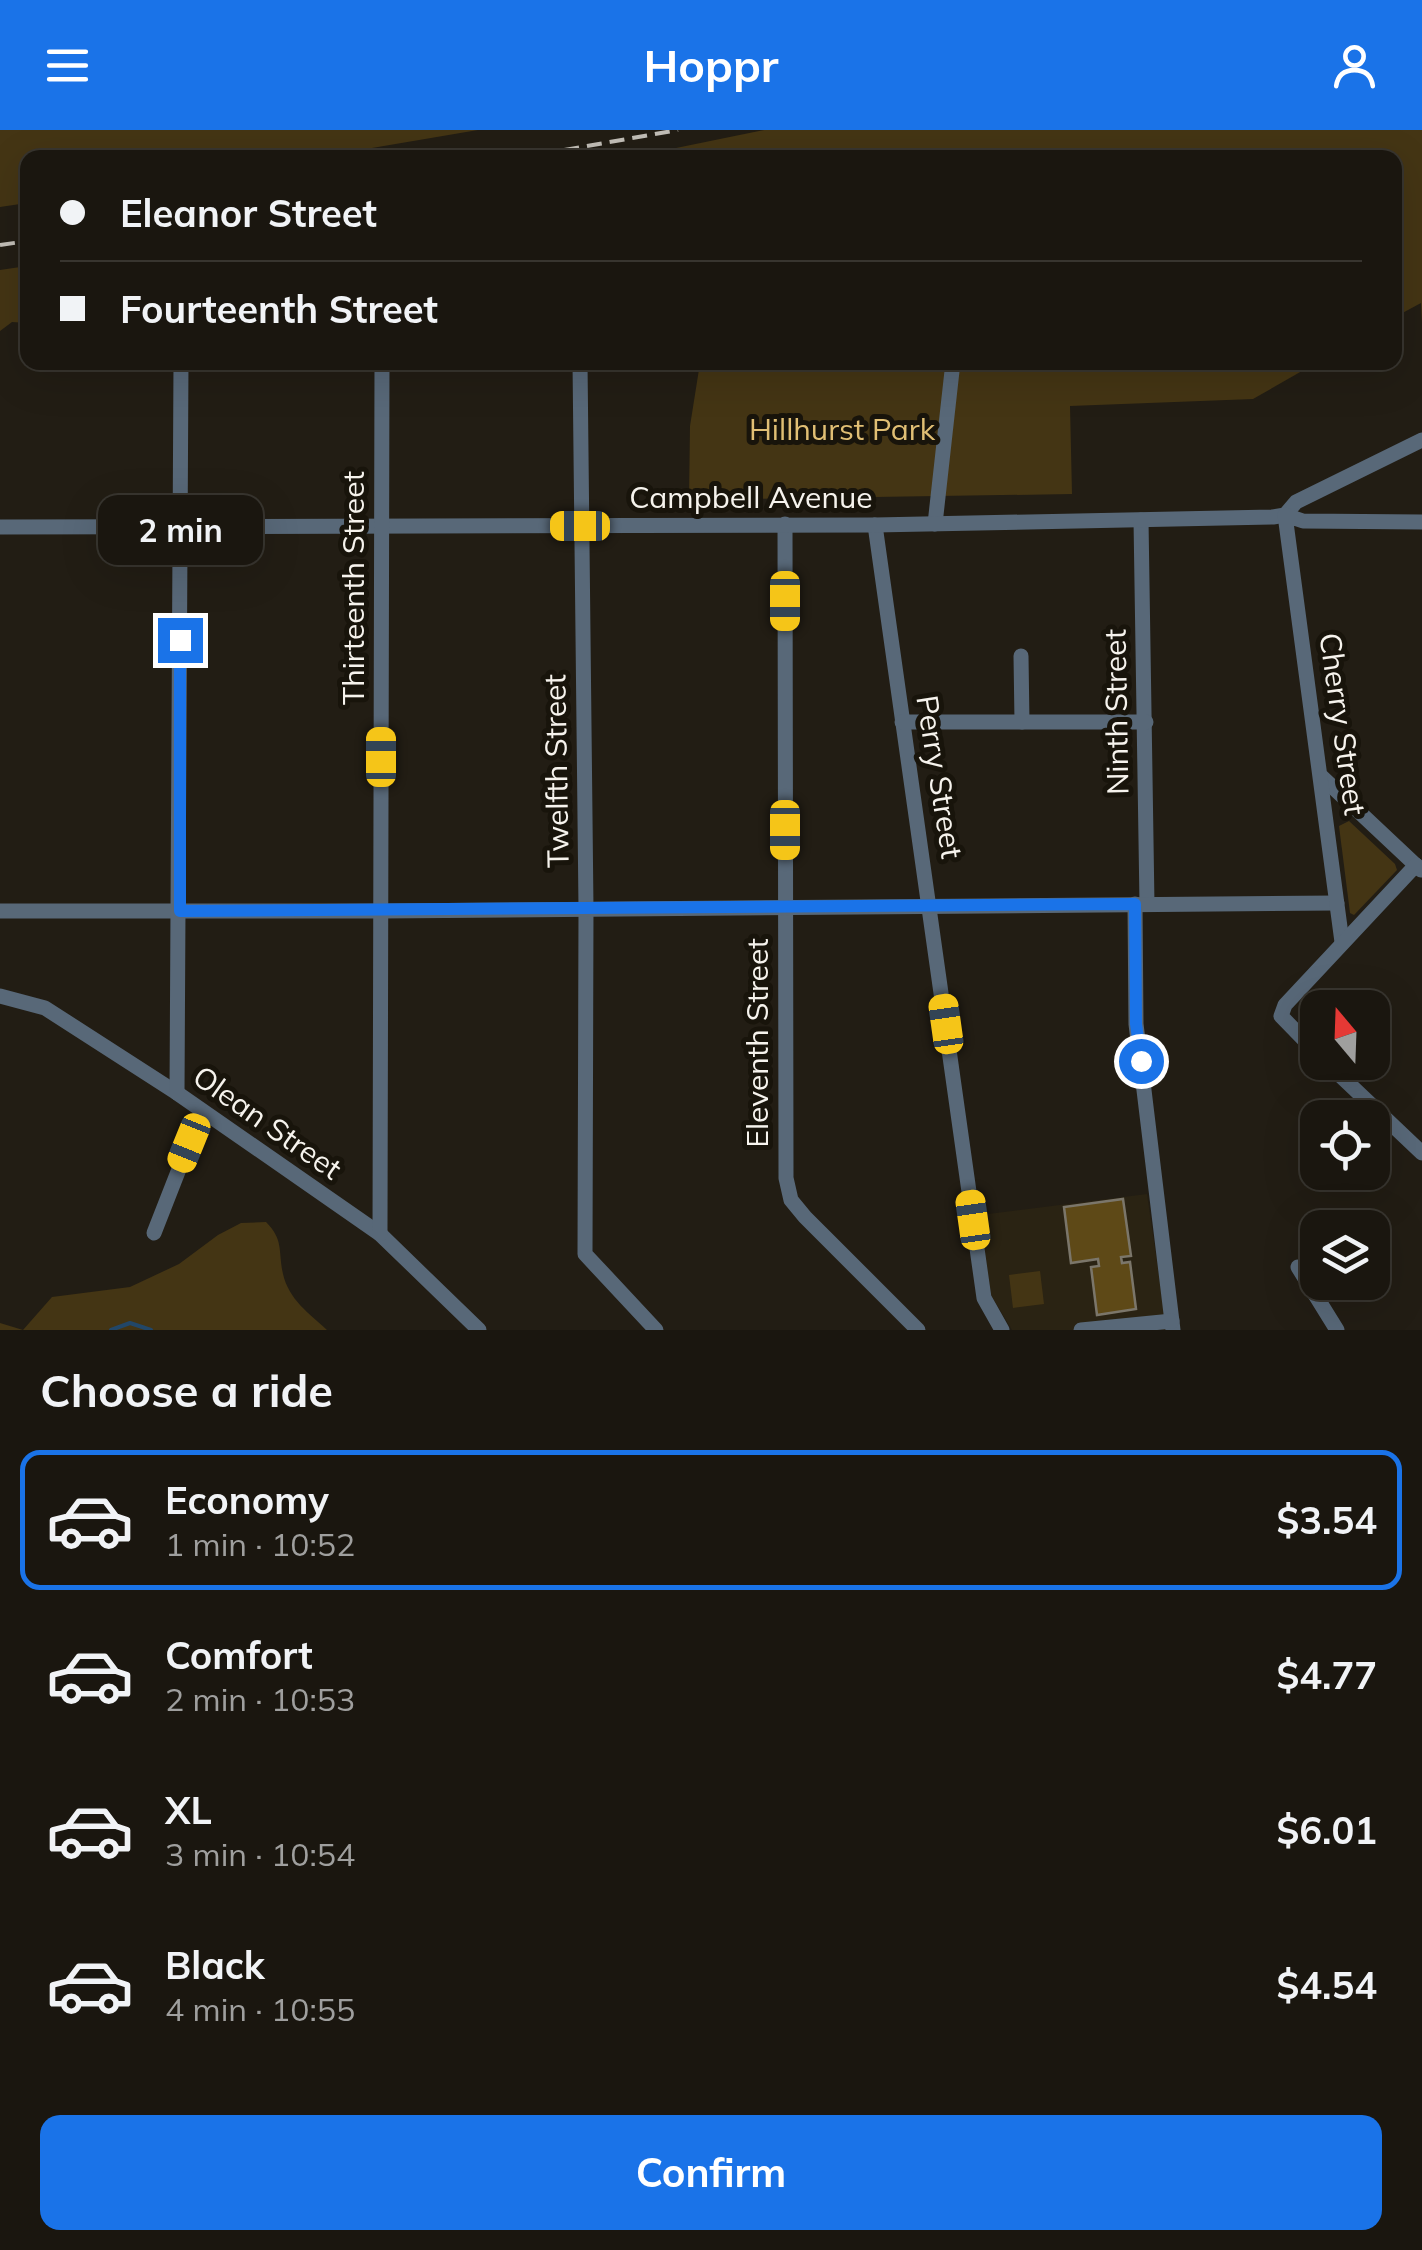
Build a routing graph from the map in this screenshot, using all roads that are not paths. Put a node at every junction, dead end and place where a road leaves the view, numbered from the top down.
1 (181, 370) edge
2 (382, 370) edge
3 (580, 370) edge
4 (952, 370) edge
5 (1422, 440) edge
6 (1284, 515) junction
7 (1142, 520) junction
8 (1422, 522) edge
9 (180, 524) junction
10 (786, 524) junction
11 (935, 524) junction
12 (875, 525) junction
13 (0, 526) edge
14 (382, 526) junction
15 (580, 526) junction
16 (1020, 656) dead end
17 (902, 722) junction
18 (1022, 722) junction
19 (1146, 722) junction
20 (1322, 777) junction
21 (1419, 868) edge
22 (1337, 903) junction
23 (1141, 904) junction
24 (930, 906) junction
25 (785, 907) junction
26 (586, 908) junction
27 (0, 910) edge
28 (180, 911) junction
29 (381, 911) junction
30 (1342, 942) junction
31 (0, 996) edge
32 (1300, 1036) edge
33 (1345, 1080) edge
34 (177, 1092) junction
35 (201, 1112) junction
36 (1422, 1154) edge
37 (154, 1233) dead end
38 (380, 1234) junction
39 (1298, 1267) dead end
40 (1173, 1325) edge
41 (478, 1330) edge
42 (656, 1330) edge
43 (918, 1330) edge
44 (1002, 1330) edge
45 (1081, 1330) edge
46 (1338, 1330) edge

1 - 9 street
2 - 14 street, Thirteenth Street
3 - 15 street, Twelfth Street
4 - 11 street
5 - 6 street
6 - 7 street, Campbell Avenue
6 - 8 street, Campbell Avenue
6 - 20 street, Cherry Street
7 - 11 street, Campbell Avenue
7 - 19 street, Ninth Street
9 - 13 street, Campbell Avenue
9 - 14 street, Campbell Avenue
9 - 28 street
10 - 12 street, Campbell Avenue
10 - 15 street, Campbell Avenue
10 - 25 street, Eleventh Street
11 - 12 street, Campbell Avenue
12 - 17 street, Perry Street
14 - 15 street, Campbell Avenue
14 - 29 street, Thirteenth Street
15 - 26 street, Twelfth Street
16 - 18 street
17 - 18 street
17 - 24 street, Perry Street
18 - 19 street
19 - 23 street, Ninth Street
20 - 21 street
20 - 22 street, Cherry Street
21 - 30 street
22 - 23 street
22 - 30 street, Cherry Street
23 - 24 street
23 - 40 street, Ninth Street
24 - 25 street
24 - 44 street, Perry Street
25 - 26 street
25 - 43 street, Eleventh Street
26 - 29 street
26 - 42 street, Twelfth Street
27 - 28 street
28 - 29 street
28 - 34 street
29 - 38 street, Thirteenth Street
30 - 32 street
31 - 34 street, Olean Street
33 - 36 street
34 - 35 street, Olean Street
35 - 37 street
35 - 38 street, Olean Street
38 - 41 street, Olean Street
39 - 46 street
40 - 45 street

